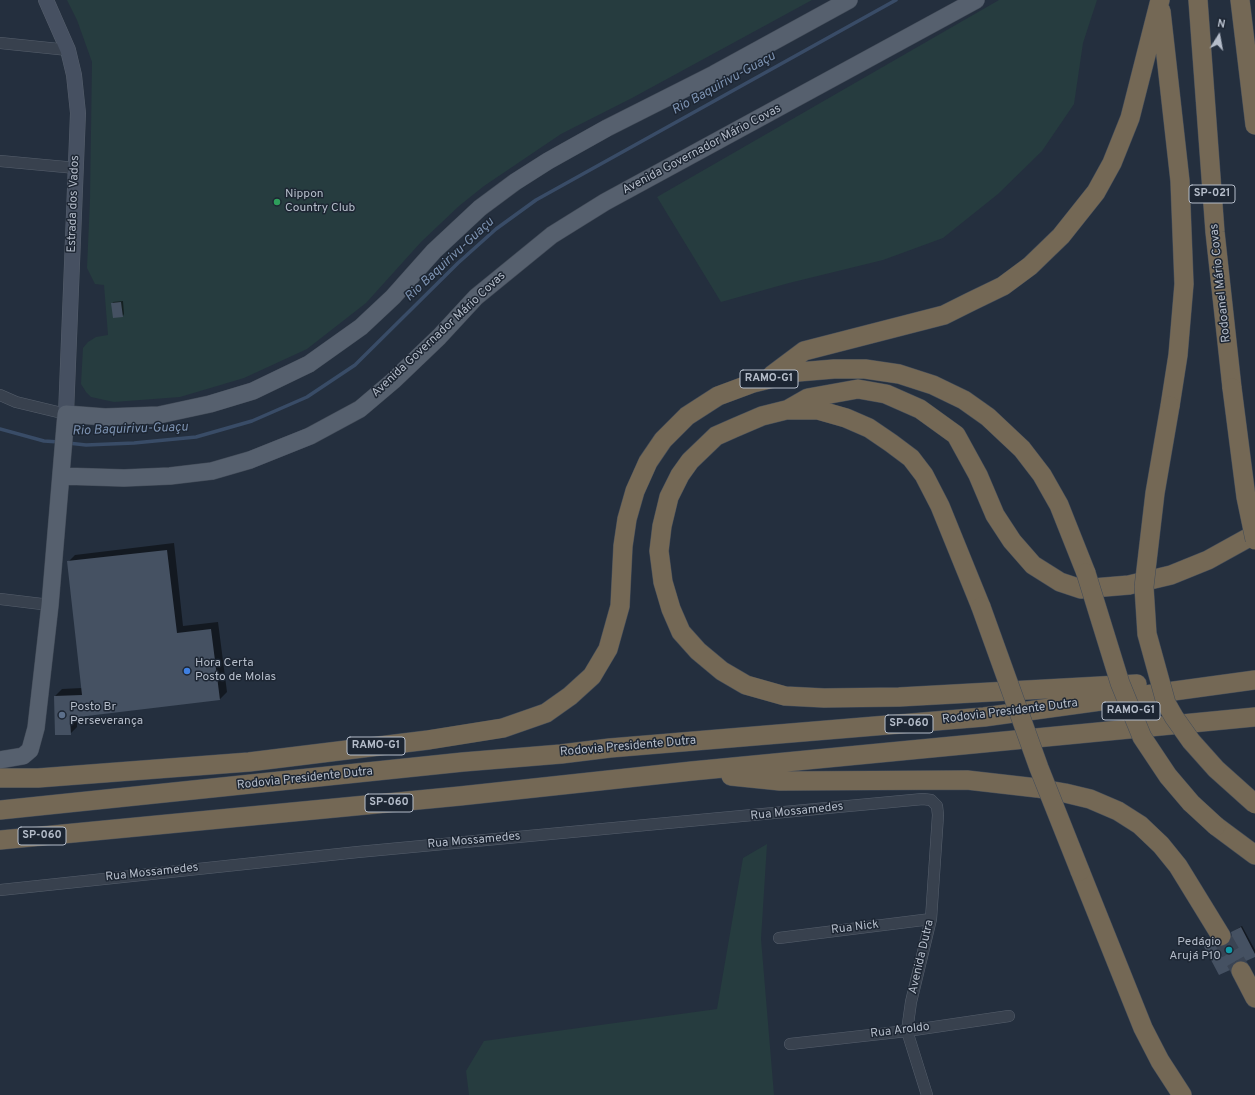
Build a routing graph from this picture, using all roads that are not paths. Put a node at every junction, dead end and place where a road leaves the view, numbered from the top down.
1 (46, 0) edge
2 (849, 0) edge
3 (976, 0) edge
4 (1160, 0) edge
5 (1198, 0) edge
6 (1240, 0) edge
7 (0, 43) edge
8 (68, 50) junction
9 (1255, 125) edge
10 (0, 161) edge
11 (76, 168) junction
12 (766, 380) junction
13 (0, 395) edge
14 (786, 410) junction
15 (66, 414) junction
16 (62, 468) junction
17 (1255, 534) edge
18 (1255, 540) edge
19 (0, 599) edge
20 (50, 605) junction
21 (1255, 680) edge
22 (1255, 717) edge
23 (0, 760) edge
24 (692, 772) junction
25 (0, 778) edge
26 (1255, 804) edge
27 (0, 810) edge
28 (938, 815) joint
29 (84, 832) junction
30 (0, 840) edge
31 (0, 850) edge
32 (1255, 855) edge
33 (0, 890) edge
34 (932, 919) junction
35 (1221, 936) tunnel mouth
36 (779, 938) dead end
37 (1241, 971) tunnel mouth
38 (1255, 998) edge
39 (1009, 1016) dead end
40 (908, 1031) junction
41 (790, 1044) dead end
42 (927, 1095) edge
43 (1182, 1095) edge

1 - 8 street, Estrada dos Vados
2 - 15 main road
3 - 16 main road, Avenida Governador Mário Covas
4 - 12 highway
4 - 26 highway, bridge
5 - 18 highway, Rodoanel Mário Covas / SP-021, bridge
6 - 9 highway
7 - 8 street
8 - 11 street, Estrada dos Vados
10 - 11 street
11 - 15 street, Estrada dos Vados
12 - 25 highway, RAMO-G1
12 - 32 highway, RAMO-G1, bridge
13 - 15 street
14 - 17 highway
14 - 21 highway
14 - 43 highway, bridge
15 - 16 main road
16 - 20 main road
19 - 20 street
20 - 23 main road
21 - 27 highway, Rodovia Presidente Dutra / SP-060
22 - 24 highway, SP-060
24 - 29 highway, SP-060
24 - 35 highway
28 - 33 street, Rua Mossamedes
28 - 34 street, Avenida Dutra
29 - 30 highway, SP-060
29 - 31 highway
34 - 36 street, Rua Nick
34 - 40 street, Avenida Dutra
37 - 38 highway
39 - 40 street, Rua Aroldo
40 - 41 street, Rua Aroldo
40 - 42 street, Avenida Dutra

